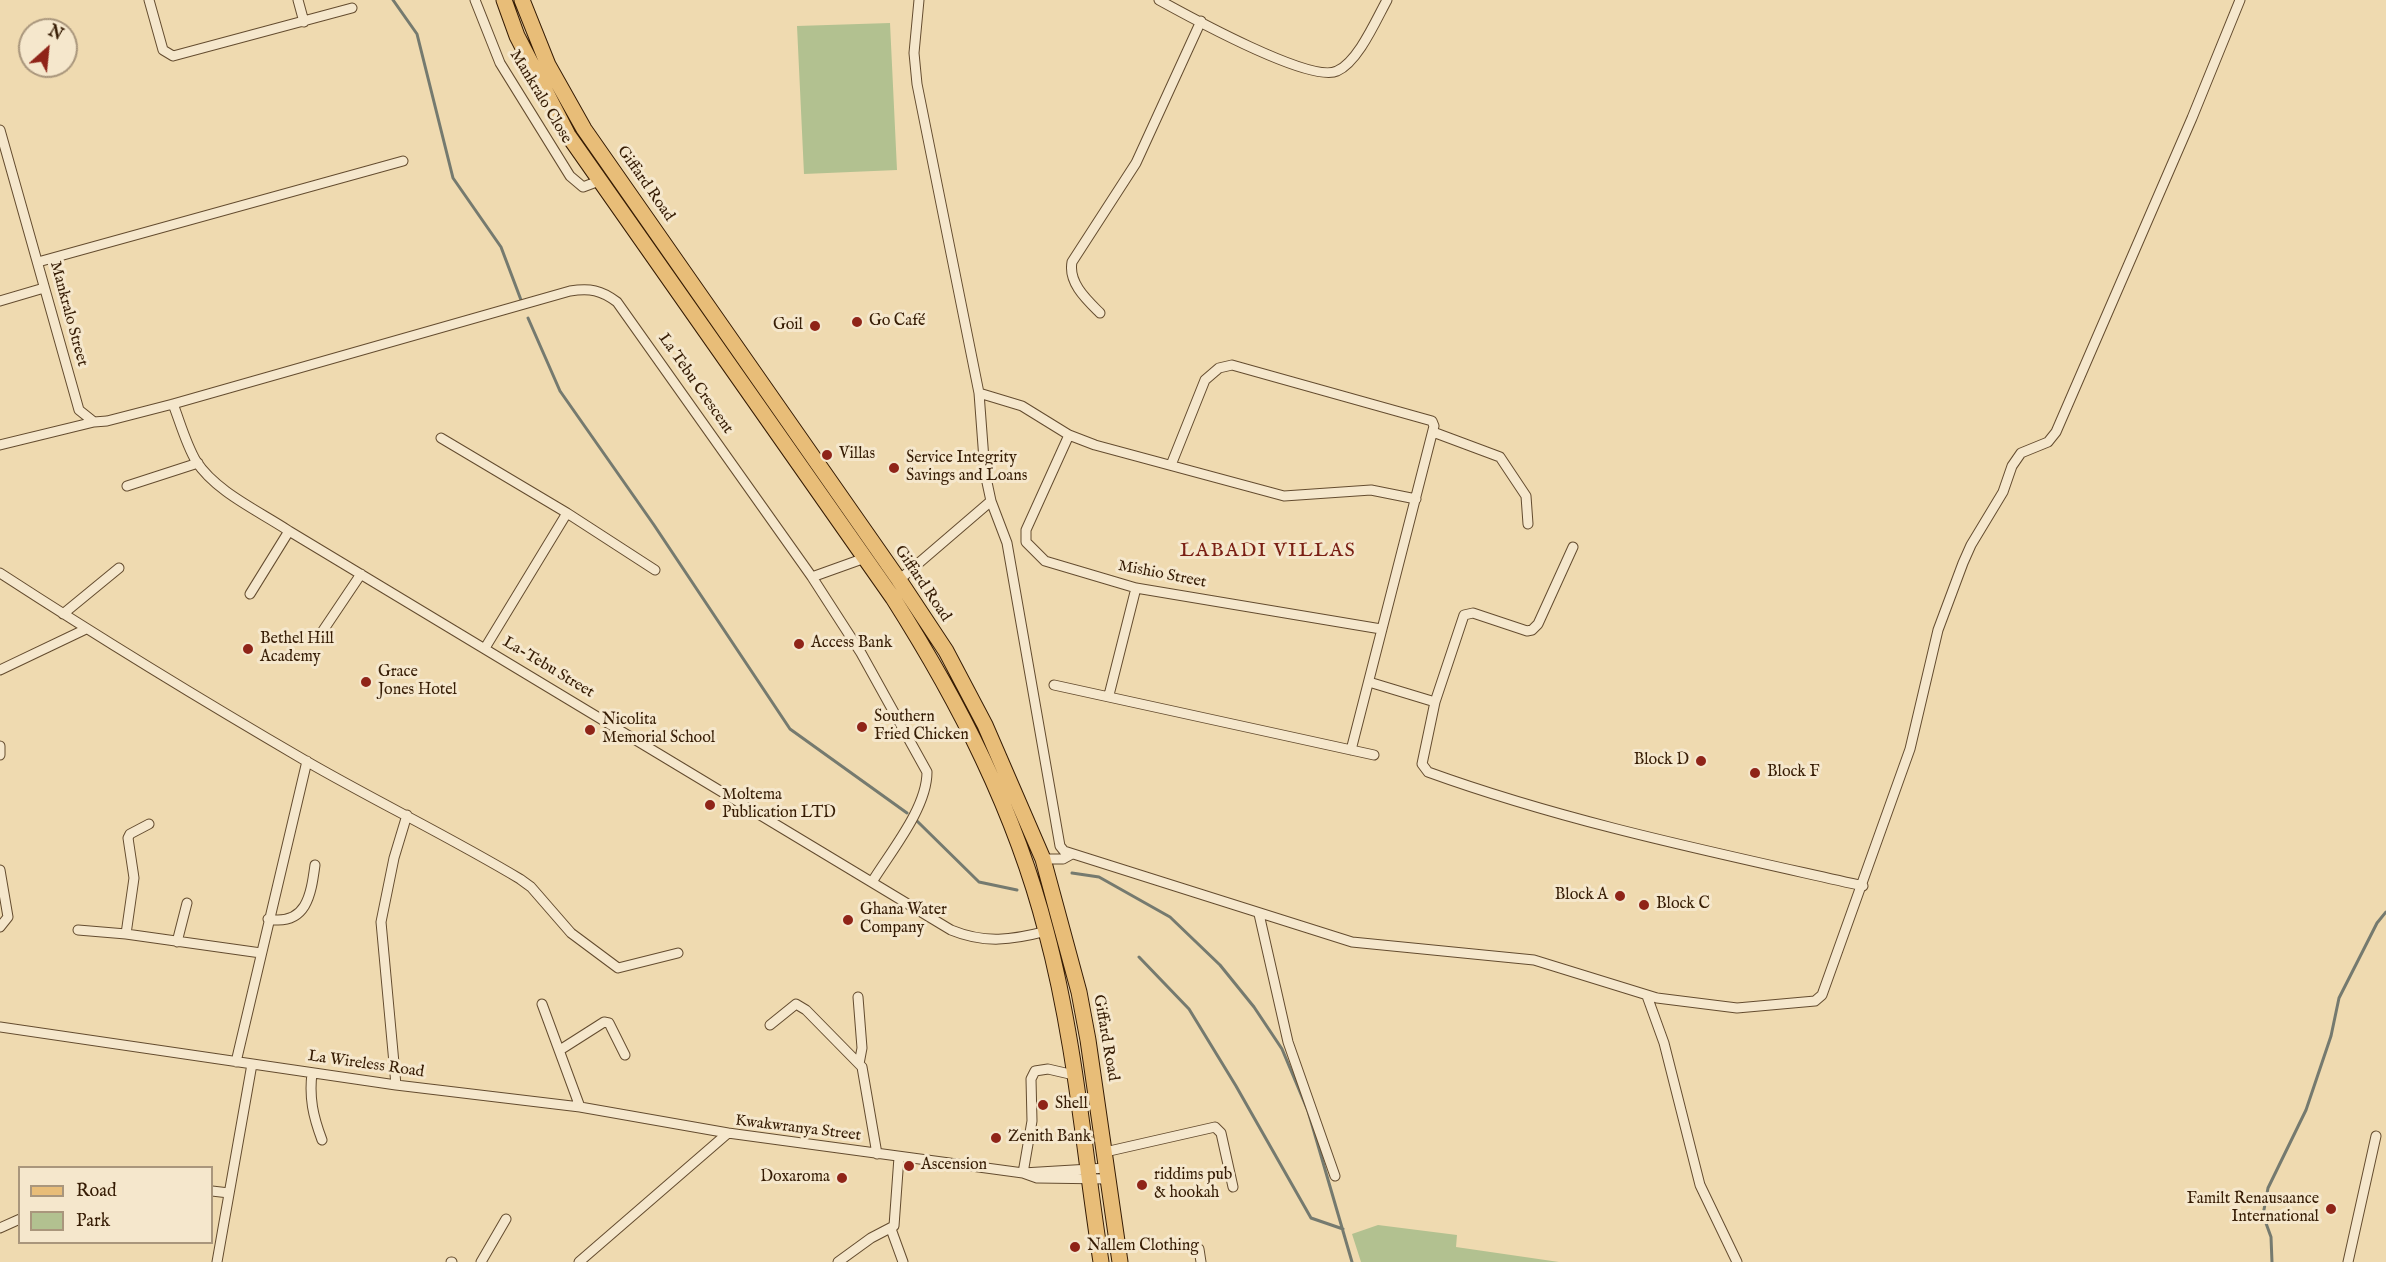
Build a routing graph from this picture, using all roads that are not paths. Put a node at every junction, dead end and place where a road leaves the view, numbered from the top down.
1 (148, 0) edge
2 (298, 0) edge
3 (475, 0) edge
4 (504, 0) edge
5 (522, 0) edge
6 (919, 0) edge
7 (1159, 0) edge
8 (1387, 0) edge
9 (2240, 0) edge
10 (352, 8) dead end
11 (1201, 21) junction
12 (304, 22) junction
13 (0, 130) edge
14 (402, 161) dead end
15 (599, 181) junction
16 (38, 262) junction
17 (44, 288) junction
18 (0, 301) edge
19 (1100, 313) dead end
20 (979, 393) junction
21 (173, 404) junction
22 (94, 422) junction
23 (1432, 432) junction
24 (1069, 435) junction
25 (441, 438) dead end
26 (0, 446) edge
27 (198, 463) junction
28 (1172, 465) junction
29 (127, 486) dead end
30 (1416, 499) junction
31 (991, 501) junction
32 (567, 513) junction
33 (1528, 524) dead end
34 (289, 531) junction
35 (1574, 547) dead end
36 (865, 558) junction
37 (119, 568) dead end
38 (655, 570) dead end
39 (0, 573) edge
40 (361, 574) junction
41 (812, 577) junction
42 (899, 580) junction
43 (1136, 588) junction
44 (250, 594) dead end
45 (63, 614) junction
46 (1381, 629) junction
47 (86, 630) junction
48 (320, 635) dead end
49 (486, 648) junction
50 (0, 670) edge
51 (1369, 682) junction
52 (1054, 685) dead end
53 (1109, 695) junction
54 (1435, 702) junction
55 (1351, 750) junction
56 (1374, 755) dead end
57 (307, 761) junction
58 (406, 815) junction
59 (149, 824) dead end
60 (1072, 854) junction
61 (1043, 859) junction
62 (315, 865) dead end
63 (0, 870) edge
64 (872, 882) junction
65 (1863, 886) junction
66 (187, 903) dead end
67 (1259, 914) junction
68 (268, 919) junction
69 (0, 927) edge
70 (78, 930) dead end
71 (1047, 931) junction
72 (126, 934) junction
73 (177, 942) junction
74 (261, 953) junction
75 (678, 953) dead end
76 (1647, 996) junction
77 (858, 997) dead end
78 (542, 1004) dead end
79 (770, 1025) dead end
80 (0, 1027) edge
81 (560, 1050) junction
82 (625, 1055) dead end
83 (236, 1062) junction
84 (252, 1064) junction
85 (859, 1064) junction
86 (312, 1073) junction
87 (1074, 1075) junction
88 (396, 1085) junction
89 (580, 1107) junction
90 (728, 1133) junction
91 (2376, 1136) dead end
92 (322, 1140) dead end
93 (1105, 1152) junction
94 (877, 1154) junction
95 (899, 1157) junction
96 (1023, 1173) junction
97 (1107, 1174) junction
98 (1088, 1175) junction
99 (1335, 1176) dead end
100 (1233, 1187) dead end
101 (213, 1191) edge
102 (229, 1193) junction
103 (506, 1219) dead end
104 (18, 1220) edge
105 (0, 1228) edge
106 (891, 1229) junction
107 (1199, 1249) dead end
108 (218, 1262) edge
109 (481, 1262) edge
110 (579, 1262) edge
111 (838, 1262) edge
112 (903, 1262) edge
113 (1101, 1262) edge
114 (1120, 1262) edge
115 (1201, 1262) edge
116 (1737, 1262) edge
117 (2348, 1262) edge

1 - 12 street
2 - 12 street
3 - 15 street, Mankralo Close
4 - 15 main road, Giffard Road
5 - 42 main road, Giffard Road
6 - 20 street
7 - 11 street
8 - 11 street
9 - 65 street
10 - 12 street
11 - 19 street
13 - 16 street, Mankralo Street
14 - 16 street
15 - 36 main road, Giffard Road
16 - 17 street, Mankralo Street
17 - 18 street
17 - 22 street, Mankralo Street
20 - 24 street
20 - 31 street
21 - 22 street
21 - 27 street, La-Tebu Street
21 - 41 street, La Tebu Crescent
22 - 26 street
23 - 28 street
23 - 30 street
23 - 33 street
24 - 28 street
24 - 43 street, Mishio Street
25 - 32 street
27 - 29 street
27 - 34 street, La-Tebu Street
28 - 30 street
30 - 46 street
31 - 42 street
31 - 60 street
32 - 38 street
32 - 49 street
34 - 40 street, La-Tebu Street
34 - 44 street
35 - 54 street
36 - 41 street
36 - 71 main road, Giffard Road
37 - 45 street
39 - 45 street
40 - 48 street
40 - 49 street, La-Tebu Street
41 - 64 street, La Tebu Crescent
42 - 61 main road, Giffard Road
43 - 46 street, Mishio Street
43 - 53 street
45 - 47 street
46 - 51 street
47 - 50 street
47 - 57 street
49 - 64 street, La-Tebu Street
51 - 54 street
51 - 55 street
52 - 53 street
53 - 55 street
54 - 65 street
55 - 56 street
57 - 58 street
57 - 68 street
58 - 75 street
58 - 88 street
59 - 72 street
60 - 61 street
60 - 67 street
61 - 93 main road, Giffard Road
62 - 68 street
63 - 69 street
64 - 71 street, La-Tebu Street
65 - 76 street
66 - 73 street
67 - 76 street
67 - 99 street
68 - 74 street
70 - 72 street
71 - 87 main road, Giffard Road
72 - 73 street
73 - 74 street
74 - 83 street
76 - 116 street
77 - 85 street
78 - 81 street
79 - 85 street
80 - 83 street, La Wireless Road
81 - 82 street
81 - 89 street
83 - 84 street, La Wireless Road
84 - 86 street, La Wireless Road
84 - 102 street
85 - 94 street
86 - 88 street, La Wireless Road
86 - 92 street
87 - 96 street
87 - 98 main road, Giffard Road
88 - 89 street, La Wireless Road
89 - 90 street, La Wireless Road
90 - 94 street, Kwakwranya Street
90 - 110 street, Kwakwranya Street
91 - 117 street
93 - 97 main road, Giffard Road
93 - 100 street
94 - 95 street, Kwakwranya Street
95 - 96 street, Kwakwranya Street
95 - 106 street
96 - 98 street, Kwakwranya Street
97 - 98 street, Kwakwranya Street
97 - 114 main road, Giffard Road
98 - 113 main road, Giffard Road
101 - 102 street
102 - 108 street
103 - 109 street
104 - 105 street
106 - 111 street
106 - 112 street
107 - 115 street

